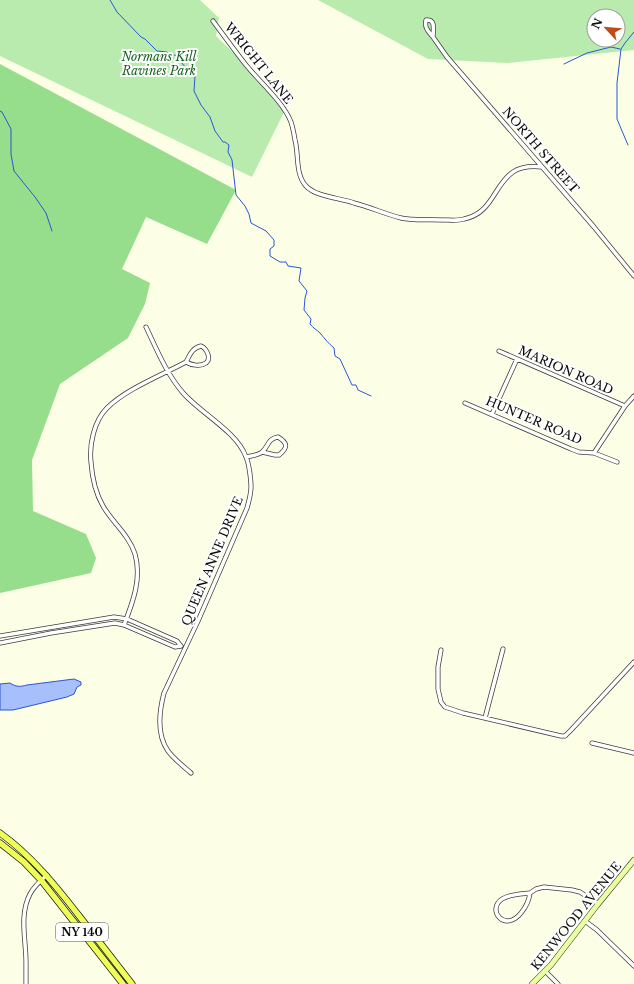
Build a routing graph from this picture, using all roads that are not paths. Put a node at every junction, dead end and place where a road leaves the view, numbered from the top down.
1 (213, 21) dead end
2 (434, 37) dead end
3 (542, 167) junction
4 (634, 276) edge
5 (146, 327) dead end
6 (500, 351) dead end
7 (517, 359) junction
8 (186, 362) junction
9 (168, 371) junction
10 (634, 396) edge
11 (465, 403) dead end
12 (625, 406) junction
13 (492, 414) junction
14 (262, 452) junction
15 (594, 453) junction
16 (246, 457) junction
17 (617, 462) dead end
18 (127, 619) junction
19 (124, 624) junction
20 (51, 627) junction
21 (52, 633) junction
22 (0, 636) edge
23 (0, 643) edge
24 (181, 646) junction
25 (185, 648) junction
26 (503, 648) dead end
27 (441, 650) dead end
28 (634, 662) edge
29 (485, 718) junction
30 (592, 743) dead end
31 (634, 753) edge
32 (191, 773) dead end
33 (0, 834) edge
34 (0, 843) edge
35 (634, 860) edge
36 (47, 875) junction
37 (41, 880) junction
38 (530, 893) junction
39 (598, 904) junction
40 (585, 920) junction
41 (634, 966) edge
42 (545, 971) junction
43 (26, 984) edge
44 (123, 984) edge
45 (132, 984) edge
46 (532, 984) edge
47 (558, 984) edge

1 - 3 street, WRIGHT LANE
2 - 3 street, NORTH STREET
3 - 4 street, NORTH STREET
5 - 9 street, QUEEN ANNE DRIVE
6 - 7 street, MARION ROAD
7 - 12 street, MARION ROAD
7 - 13 street
8 - 8 street
8 - 9 street
9 - 16 street, QUEEN ANNE DRIVE
9 - 18 street
10 - 12 street
11 - 13 street, HUNTER ROAD
12 - 15 street
13 - 15 street, HUNTER ROAD
14 - 14 street
14 - 16 street
15 - 17 street, HUNTER ROAD
16 - 25 street, QUEEN ANNE DRIVE
18 - 19 street
18 - 20 street
18 - 24 street, QUEEN ANNE DRIVE
19 - 21 street
19 - 24 street
20 - 21 street
20 - 22 street
21 - 23 street
24 - 25 street
25 - 32 street, QUEEN ANNE DRIVE
26 - 29 street
27 - 29 street
28 - 29 street
30 - 31 street
33 - 36 main road, NY 140
34 - 37 main road, NY 140
35 - 39 main road, KENWOOD AVENUE
36 - 37 street
36 - 45 main road, NY 140
37 - 43 street
37 - 44 main road, NY 140
38 - 38 street
38 - 39 street
39 - 40 main road, KENWOOD AVENUE
40 - 41 street
40 - 42 main road, KENWOOD AVENUE
42 - 46 main road, KENWOOD AVENUE
42 - 47 street

